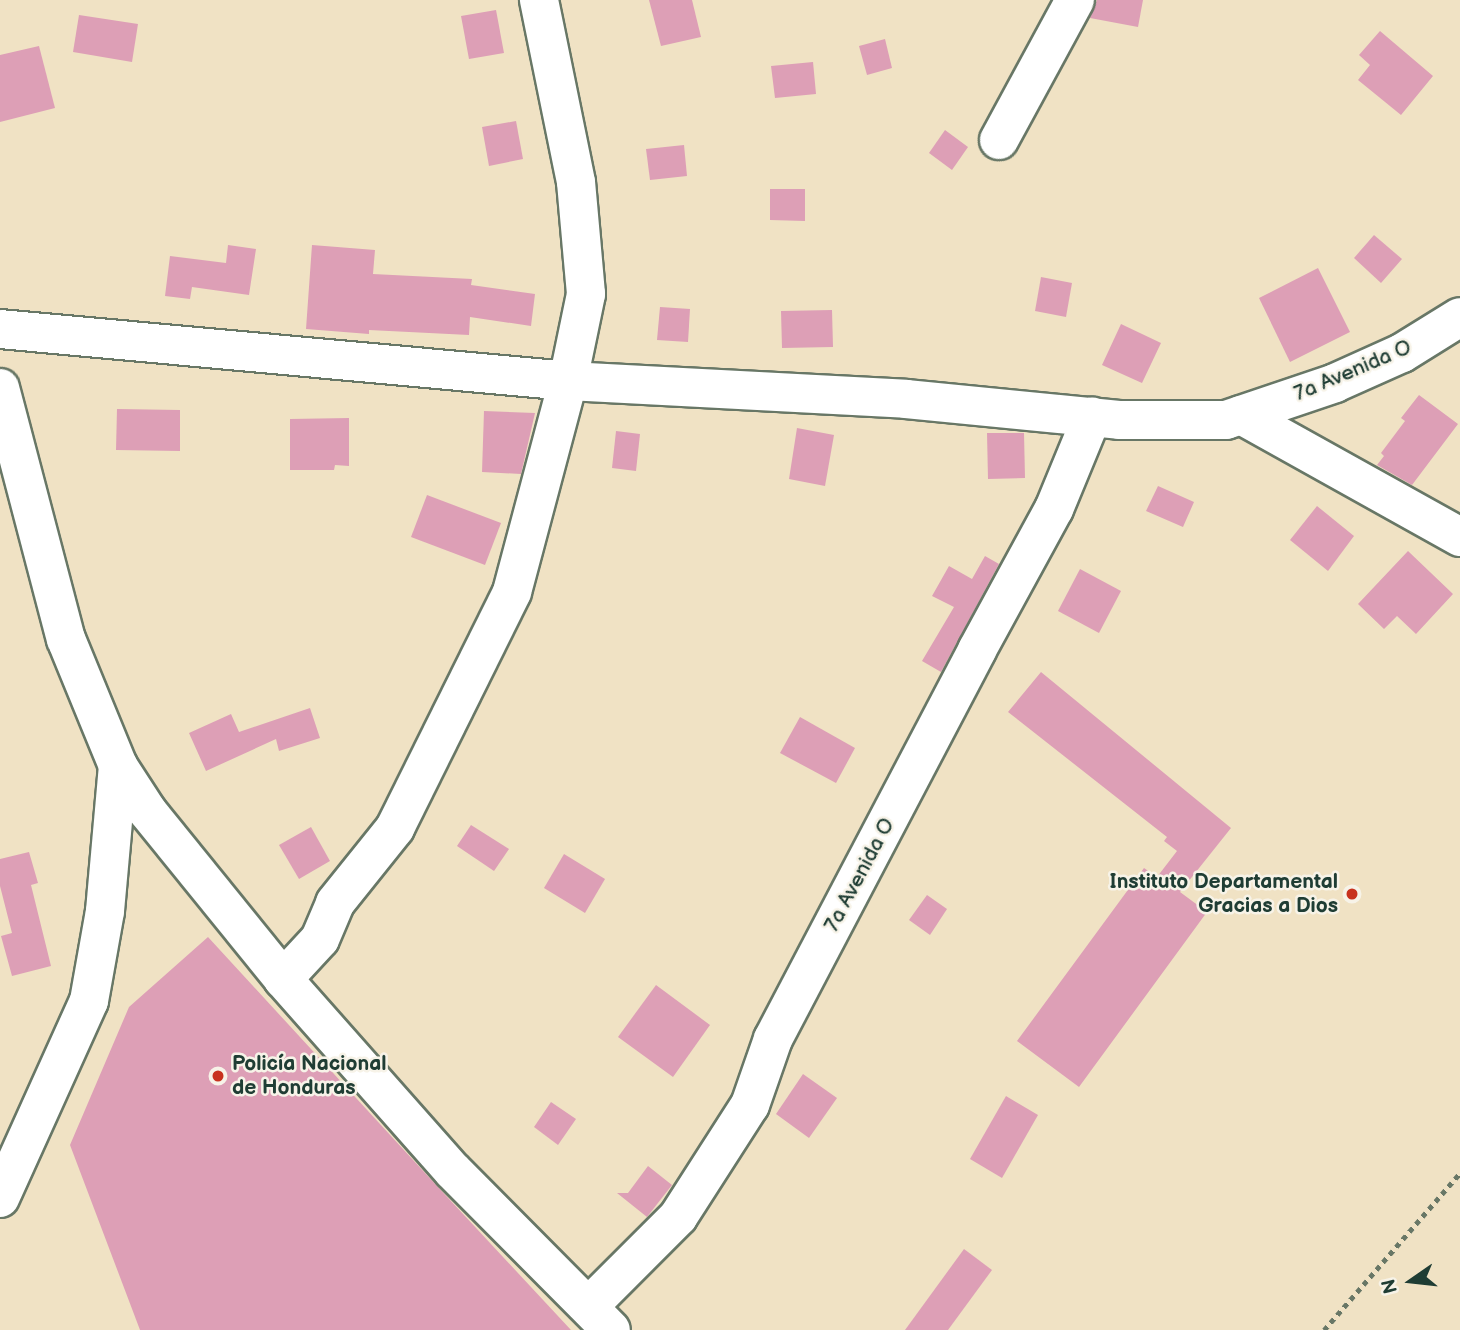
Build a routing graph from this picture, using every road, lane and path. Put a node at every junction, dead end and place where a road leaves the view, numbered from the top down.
1 (539, 0) edge
2 (1075, 0) edge
3 (999, 140) dead end
4 (1460, 317) edge
5 (0, 329) edge
6 (568, 380) junction
7 (0, 388) edge
8 (1241, 415) junction
9 (1092, 417) junction
10 (1460, 537) edge
11 (118, 766) junction
12 (283, 979) junction
13 (1460, 1173) edge
14 (0, 1198) edge
15 (600, 1318) edge
16 (1324, 1330) edge

1 - 6 street
2 - 3 street
4 - 8 street, 7a Avenida O
5 - 6 street, 7a Avenida O
6 - 9 street, 7a Avenida O
6 - 12 street
7 - 11 street
8 - 9 street, 7a Avenida O
8 - 10 street
9 - 15 street, 7a Avenida O
11 - 12 street
11 - 14 street
12 - 15 street
13 - 16 path

